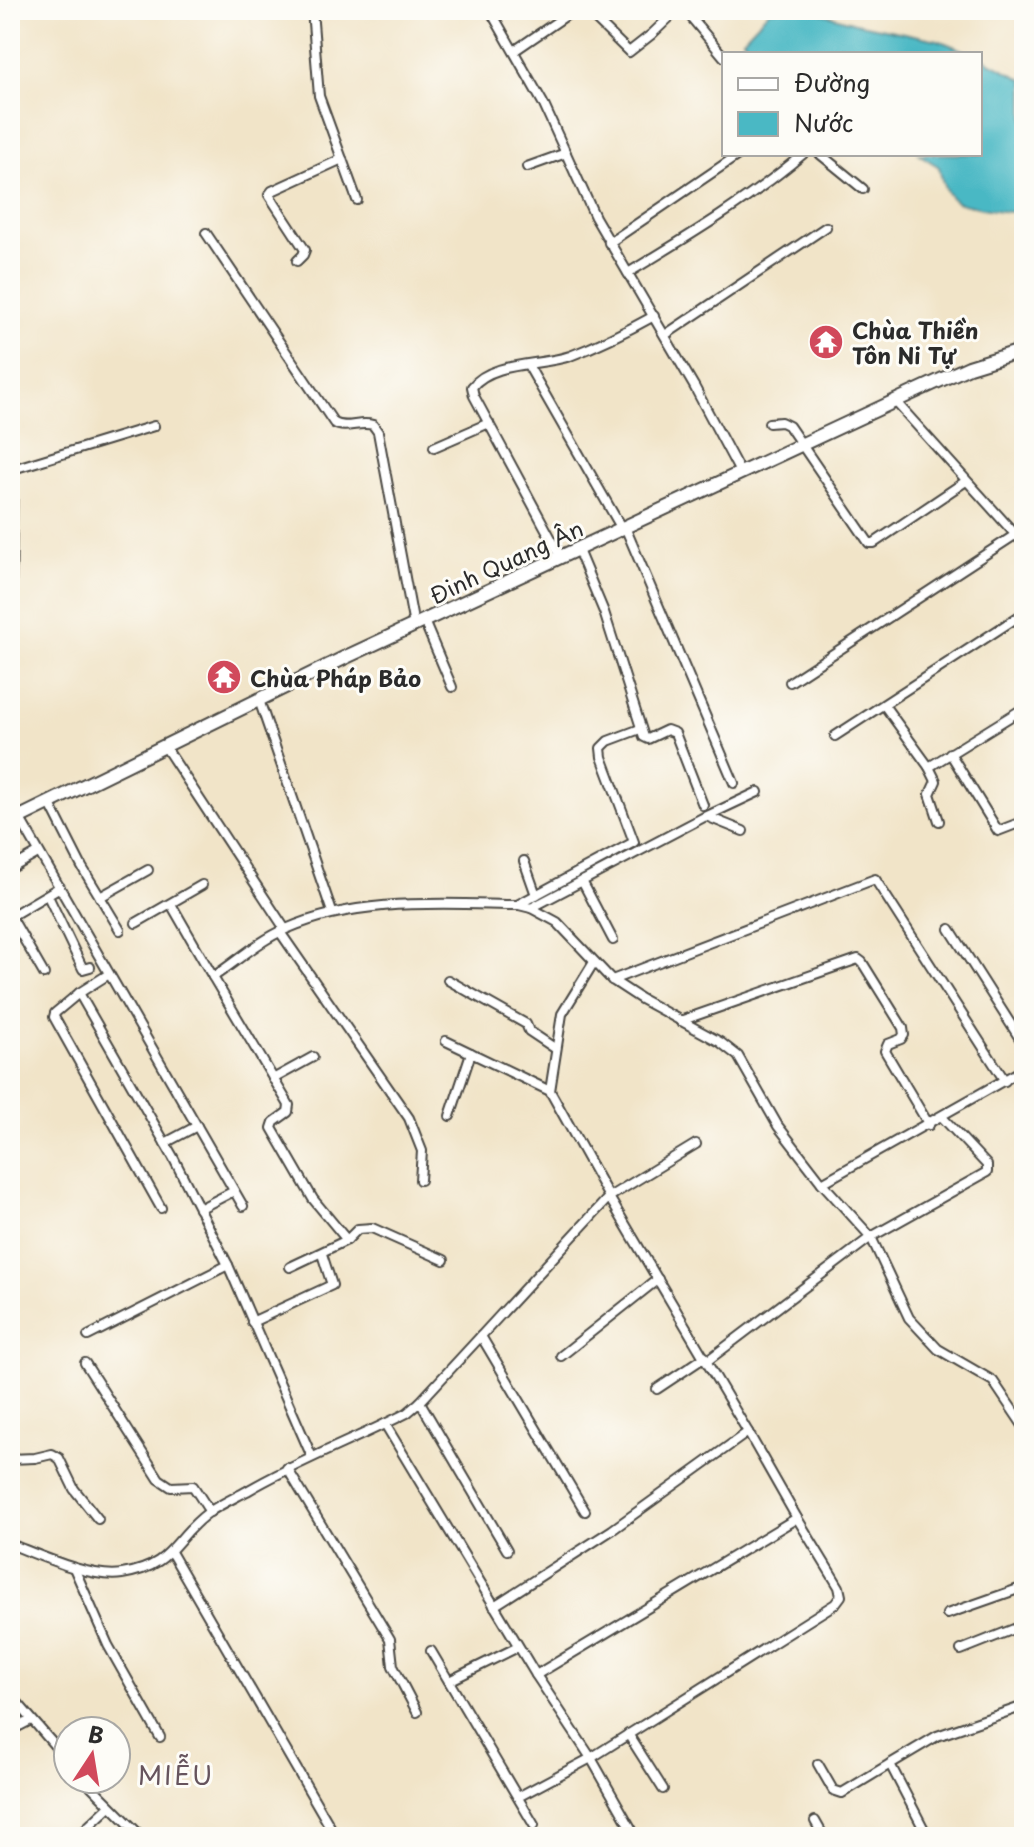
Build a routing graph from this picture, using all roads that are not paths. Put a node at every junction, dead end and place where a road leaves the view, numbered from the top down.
1 (306, 10) edge
2 (312, 10) edge
3 (490, 10) edge
4 (574, 10) edge
5 (586, 10) edge
6 (677, 10) edge
7 (685, 10) edge
8 (264, 15) dead end
9 (514, 51) junction
10 (722, 55) edge
11 (566, 153) junction
12 (737, 156) edge
13 (801, 156) edge
14 (822, 156) edge
15 (342, 159) junction
16 (527, 167) dead end
17 (863, 189) dead end
18 (357, 200) dead end
19 (826, 227) dead end
20 (206, 233) dead end
21 (609, 243) junction
22 (297, 261) dead end
23 (628, 273) junction
24 (654, 316) junction
25 (665, 335) junction
26 (1019, 351) edge
27 (1024, 363) edge
28 (528, 365) junction
29 (895, 401) junction
30 (489, 423) junction
31 (769, 423) dead end
32 (154, 426) dead end
33 (10, 442) edge
34 (801, 446) junction
35 (434, 447) dead end
36 (13, 469) junction
37 (741, 474) junction
38 (966, 481) junction
39 (11, 507) edge
40 (624, 528) junction
41 (1015, 535) junction
42 (1024, 544) edge
43 (578, 550) junction
44 (561, 557) junction
45 (11, 574) edge
46 (1024, 613) edge
47 (419, 623) junction
48 (10, 653) edge
49 (790, 682) dead end
50 (452, 687) dead end
51 (259, 700) junction
52 (884, 705) junction
53 (1024, 708) edge
54 (640, 729) junction
55 (835, 736) dead end
56 (164, 745) junction
57 (950, 753) junction
58 (929, 767) junction
59 (734, 783) dead end
60 (758, 792) dead end
61 (49, 802) junction
62 (703, 805) dead end
63 (706, 816) junction
64 (15, 819) edge
65 (939, 821) dead end
66 (1024, 821) edge
67 (743, 831) dead end
68 (38, 853) junction
69 (524, 861) dead end
70 (10, 869) edge
71 (148, 870) dead end
72 (582, 881) junction
73 (202, 885) dead end
74 (60, 887) junction
75 (536, 895) junction
76 (48, 896) junction
77 (100, 897) junction
78 (171, 904) junction
79 (519, 905) junction
80 (531, 908) junction
81 (332, 912) junction
82 (10, 915) edge
83 (136, 923) dead end
84 (950, 929) dead end
85 (120, 930) dead end
86 (283, 931) junction
87 (613, 940) dead end
88 (594, 962) junction
89 (90, 967) dead end
90 (44, 974) dead end
91 (109, 974) junction
92 (213, 977) junction
93 (448, 980) dead end
94 (612, 980) junction
95 (79, 993) junction
96 (680, 1021) junction
97 (446, 1041) dead end
98 (1024, 1045) edge
99 (556, 1049) junction
100 (471, 1053) junction
101 (313, 1057) dead end
102 (1024, 1069) edge
103 (273, 1079) junction
104 (1005, 1081) junction
105 (550, 1091) junction
106 (450, 1116) dead end
107 (942, 1117) junction
108 (929, 1125) junction
109 (197, 1126) junction
110 (165, 1143) junction
111 (696, 1144) dead end
112 (420, 1180) dead end
113 (822, 1183) junction
114 (234, 1191) junction
115 (609, 1197) junction
116 (243, 1206) dead end
117 (161, 1208) dead end
118 (199, 1209) junction
119 (871, 1237) junction
120 (347, 1240) junction
121 (322, 1254) junction
122 (444, 1260) dead end
123 (228, 1265) junction
124 (290, 1267) dead end
125 (658, 1279) junction
126 (252, 1322) junction
127 (88, 1336) dead end
128 (481, 1336) junction
129 (561, 1356) dead end
130 (706, 1359) junction
131 (85, 1363) dead end
132 (657, 1389) dead end
133 (420, 1402) junction
134 (385, 1424) junction
135 (1024, 1427) edge
136 (748, 1432) junction
137 (312, 1457) junction
138 (10, 1459) edge
139 (287, 1468) junction
140 (585, 1511) dead end
141 (210, 1512) junction
142 (797, 1518) junction
143 (98, 1519) dead end
144 (10, 1544) edge
145 (507, 1550) dead end
146 (171, 1552) junction
147 (74, 1568) junction
148 (1024, 1587) edge
149 (494, 1606) junction
150 (947, 1614) dead end
151 (1024, 1625) edge
152 (518, 1647) junction
153 (961, 1650) dead end
154 (431, 1651) dead end
155 (536, 1675) junction
156 (449, 1681) junction
157 (10, 1694) edge
158 (1024, 1706) edge
159 (417, 1712) dead end
160 (31, 1720) junction
161 (10, 1731) edge
162 (628, 1734) junction
163 (160, 1737) dead end
164 (52, 1743) edge
165 (591, 1758) junction
166 (818, 1764) dead end
167 (890, 1764) junction
168 (663, 1789) dead end
169 (98, 1795) edge
170 (518, 1797) junction
171 (109, 1807) junction
172 (815, 1821) dead end
173 (534, 1825) dead end
174 (77, 1837) edge
175 (142, 1837) edge
176 (336, 1837) edge
177 (636, 1837) edge
178 (824, 1837) edge
179 (928, 1837) edge

1 - 8 street
2 - 15 street
3 - 9 street
4 - 9 street
5 - 6 street
7 - 10 street
9 - 11 street
11 - 16 street
11 - 21 street
12 - 21 street
13 - 23 street
14 - 17 street
15 - 18 street
15 - 22 street
19 - 25 street
20 - 47 street
21 - 23 street
23 - 24 street
24 - 25 street
24 - 28 street
25 - 37 street
26 - 27 street
26 - 29 street, Đinh Quang Ân
28 - 30 street
28 - 40 street
29 - 34 street, Đinh Quang Ân
29 - 38 street
30 - 35 street
30 - 44 street
31 - 34 street
32 - 36 street
33 - 36 street
34 - 37 street, Đinh Quang Ân
34 - 38 street
36 - 39 street
37 - 40 street, Đinh Quang Ân
38 - 41 street
39 - 45 street
40 - 43 street, Đinh Quang Ân
40 - 59 street
41 - 42 street
41 - 49 street
43 - 44 street, Đinh Quang Ân
43 - 54 street
44 - 47 street, Đinh Quang Ân
45 - 48 street
46 - 52 street
47 - 50 street
47 - 51 street, Đinh Quang Ân
51 - 56 street, Đinh Quang Ân
51 - 81 street
52 - 55 street
52 - 58 street
53 - 57 street
54 - 62 street
54 - 75 street
56 - 61 street, Đinh Quang Ân
56 - 86 street
57 - 58 street
57 - 66 street
58 - 65 street
60 - 63 street
61 - 64 street, Đinh Quang Ân
61 - 77 street
63 - 67 street
63 - 72 street
64 - 68 street
68 - 70 street
68 - 74 street
69 - 75 street
71 - 77 street
72 - 80 street
72 - 87 street
73 - 78 street
74 - 76 street
74 - 91 street
75 - 79 street
76 - 82 street
76 - 89 street
77 - 85 street
78 - 83 street
78 - 92 street
79 - 80 street
79 - 81 street
80 - 88 street
81 - 86 street
82 - 90 street
84 - 98 street
86 - 92 street
86 - 112 street
88 - 94 street
88 - 99 street
91 - 95 street
91 - 109 street
92 - 103 street
93 - 99 street
94 - 96 street
94 - 104 street
95 - 110 street
95 - 117 street
96 - 108 street
96 - 113 street
97 - 100 street
99 - 105 street
100 - 105 street
100 - 106 street
101 - 103 street
102 - 104 street
103 - 120 street
104 - 107 street
105 - 115 street
107 - 108 street
107 - 119 street
108 - 113 street
109 - 110 street
109 - 114 street
110 - 118 street
111 - 115 street
113 - 119 street
114 - 116 street
114 - 118 street
115 - 125 street
115 - 128 street
118 - 123 street
119 - 130 street
119 - 135 street
120 - 121 street
120 - 122 street
121 - 124 street
121 - 126 street
123 - 126 street
123 - 127 street
125 - 129 street
125 - 130 street
126 - 137 street
128 - 133 street
128 - 140 street
130 - 132 street
130 - 136 street
131 - 141 street
133 - 134 street
133 - 145 street
134 - 137 street
134 - 149 street
136 - 142 street
136 - 149 street
137 - 139 street
138 - 143 street
139 - 141 street
139 - 159 street
141 - 146 street
142 - 155 street
142 - 162 street
144 - 147 street
146 - 147 street
146 - 176 street
147 - 163 street
148 - 150 street
149 - 152 street
151 - 153 street
152 - 155 street
152 - 156 street
154 - 156 street
155 - 165 street
156 - 170 street
157 - 160 street
158 - 167 street
160 - 161 street
160 - 164 street
162 - 165 street
162 - 168 street
165 - 170 street
165 - 177 street
166 - 167 street
167 - 179 street
169 - 171 street
170 - 173 street
171 - 174 street
171 - 175 street
172 - 178 street

